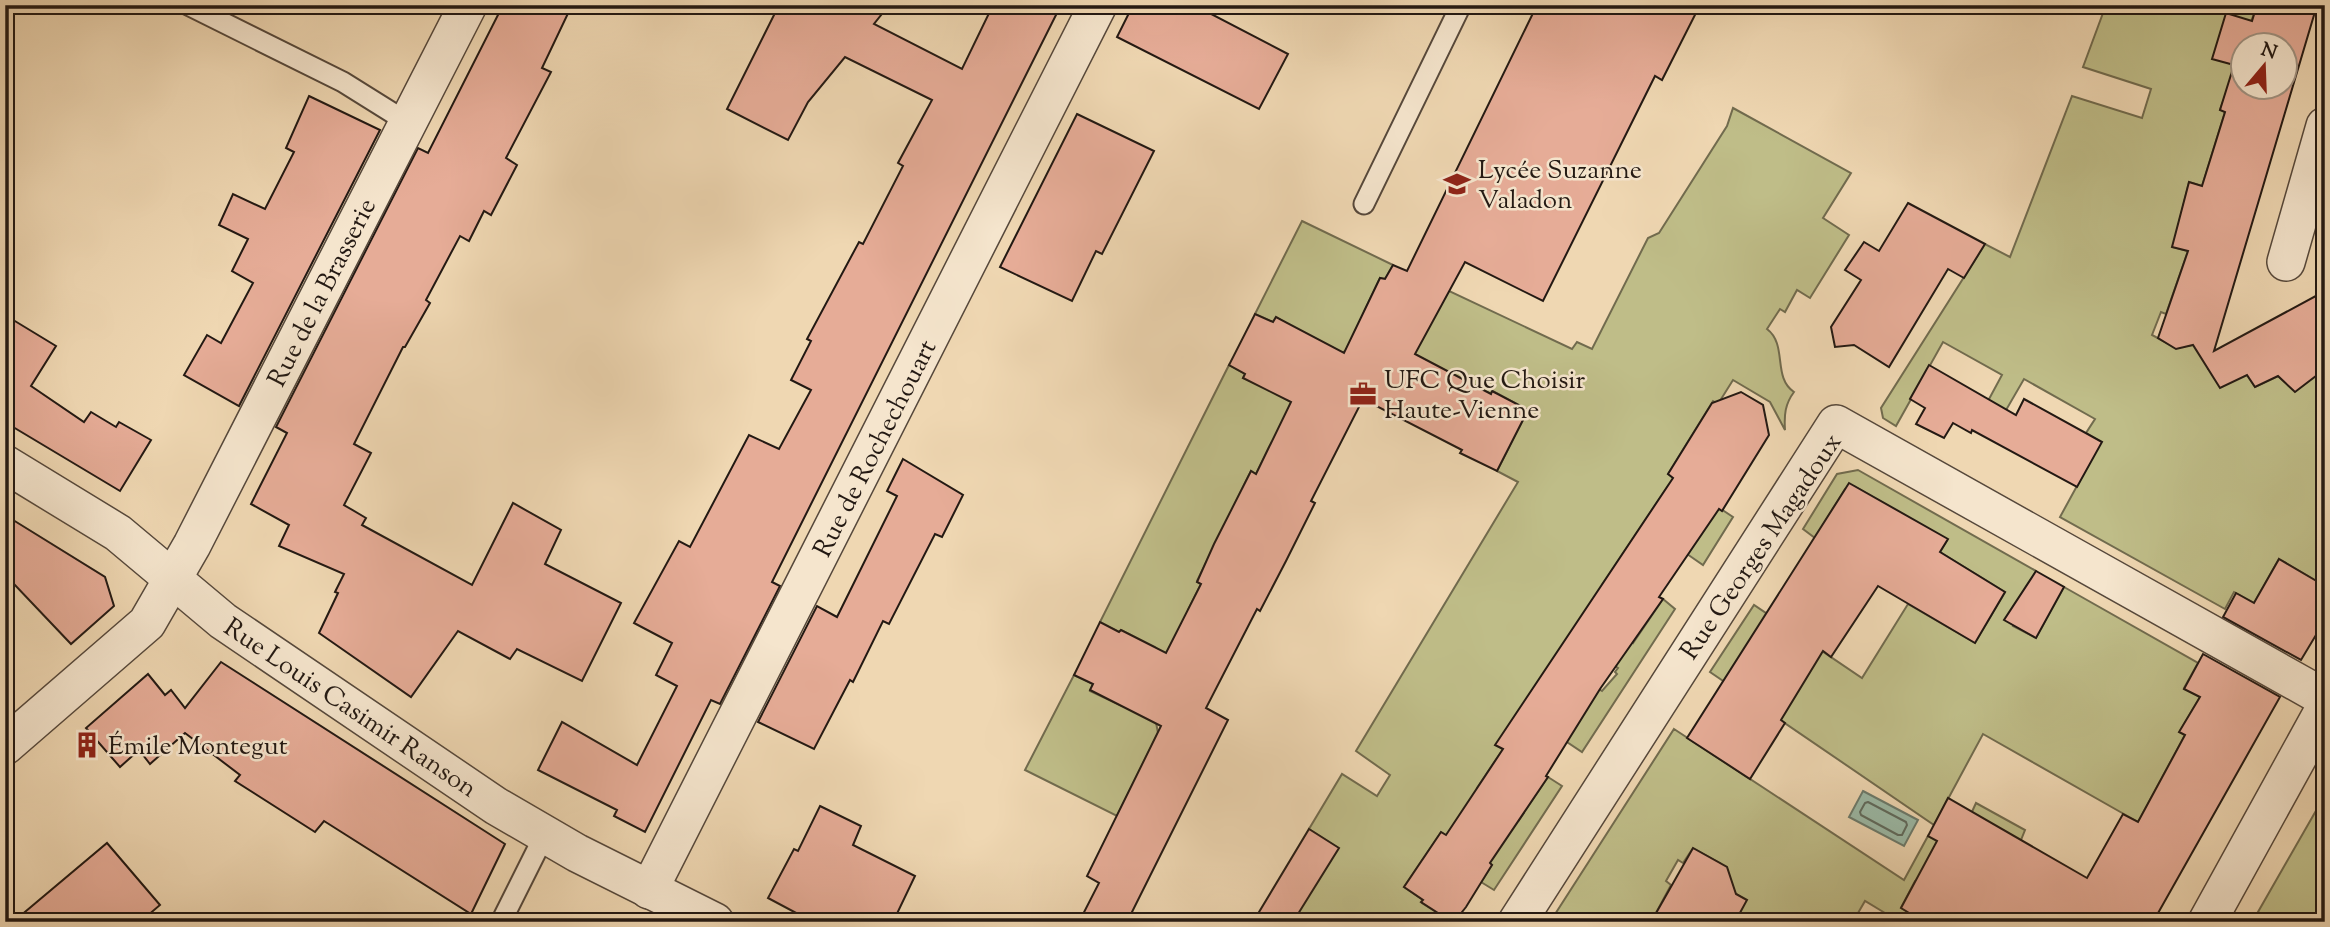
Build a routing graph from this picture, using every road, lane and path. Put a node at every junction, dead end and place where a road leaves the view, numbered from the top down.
1 (188, 5) edge
2 (468, 5) edge
3 (1098, 5) edge
4 (1461, 5) edge
5 (407, 122) junction
6 (2325, 126) edge
7 (1364, 204) dead end
8 (2286, 262) dead end
9 (5, 464) edge
10 (173, 578) junction
11 (2325, 698) edge
12 (2325, 708) edge
13 (5, 746) edge
14 (545, 834) junction
15 (649, 890) junction
16 (501, 922) edge
17 (715, 922) edge
18 (1517, 922) edge
19 (2207, 922) edge

1 - 5 lane
2 - 5 street, Rue de la Brasserie
3 - 15 street, Rue de Rochechouart
4 - 7 lane
5 - 10 street, Rue de la Brasserie
6 - 8 street
9 - 10 street, Rue Louis Casimir Ranson
10 - 13 street, Rue de la Brasserie
10 - 14 street, Rue Louis Casimir Ranson
11 - 18 street, Rue Georges Magadoux
12 - 19 street
14 - 15 street, Rue Louis Casimir Ranson
14 - 16 lane
15 - 17 street, Rue Louis Casimir Ranson

